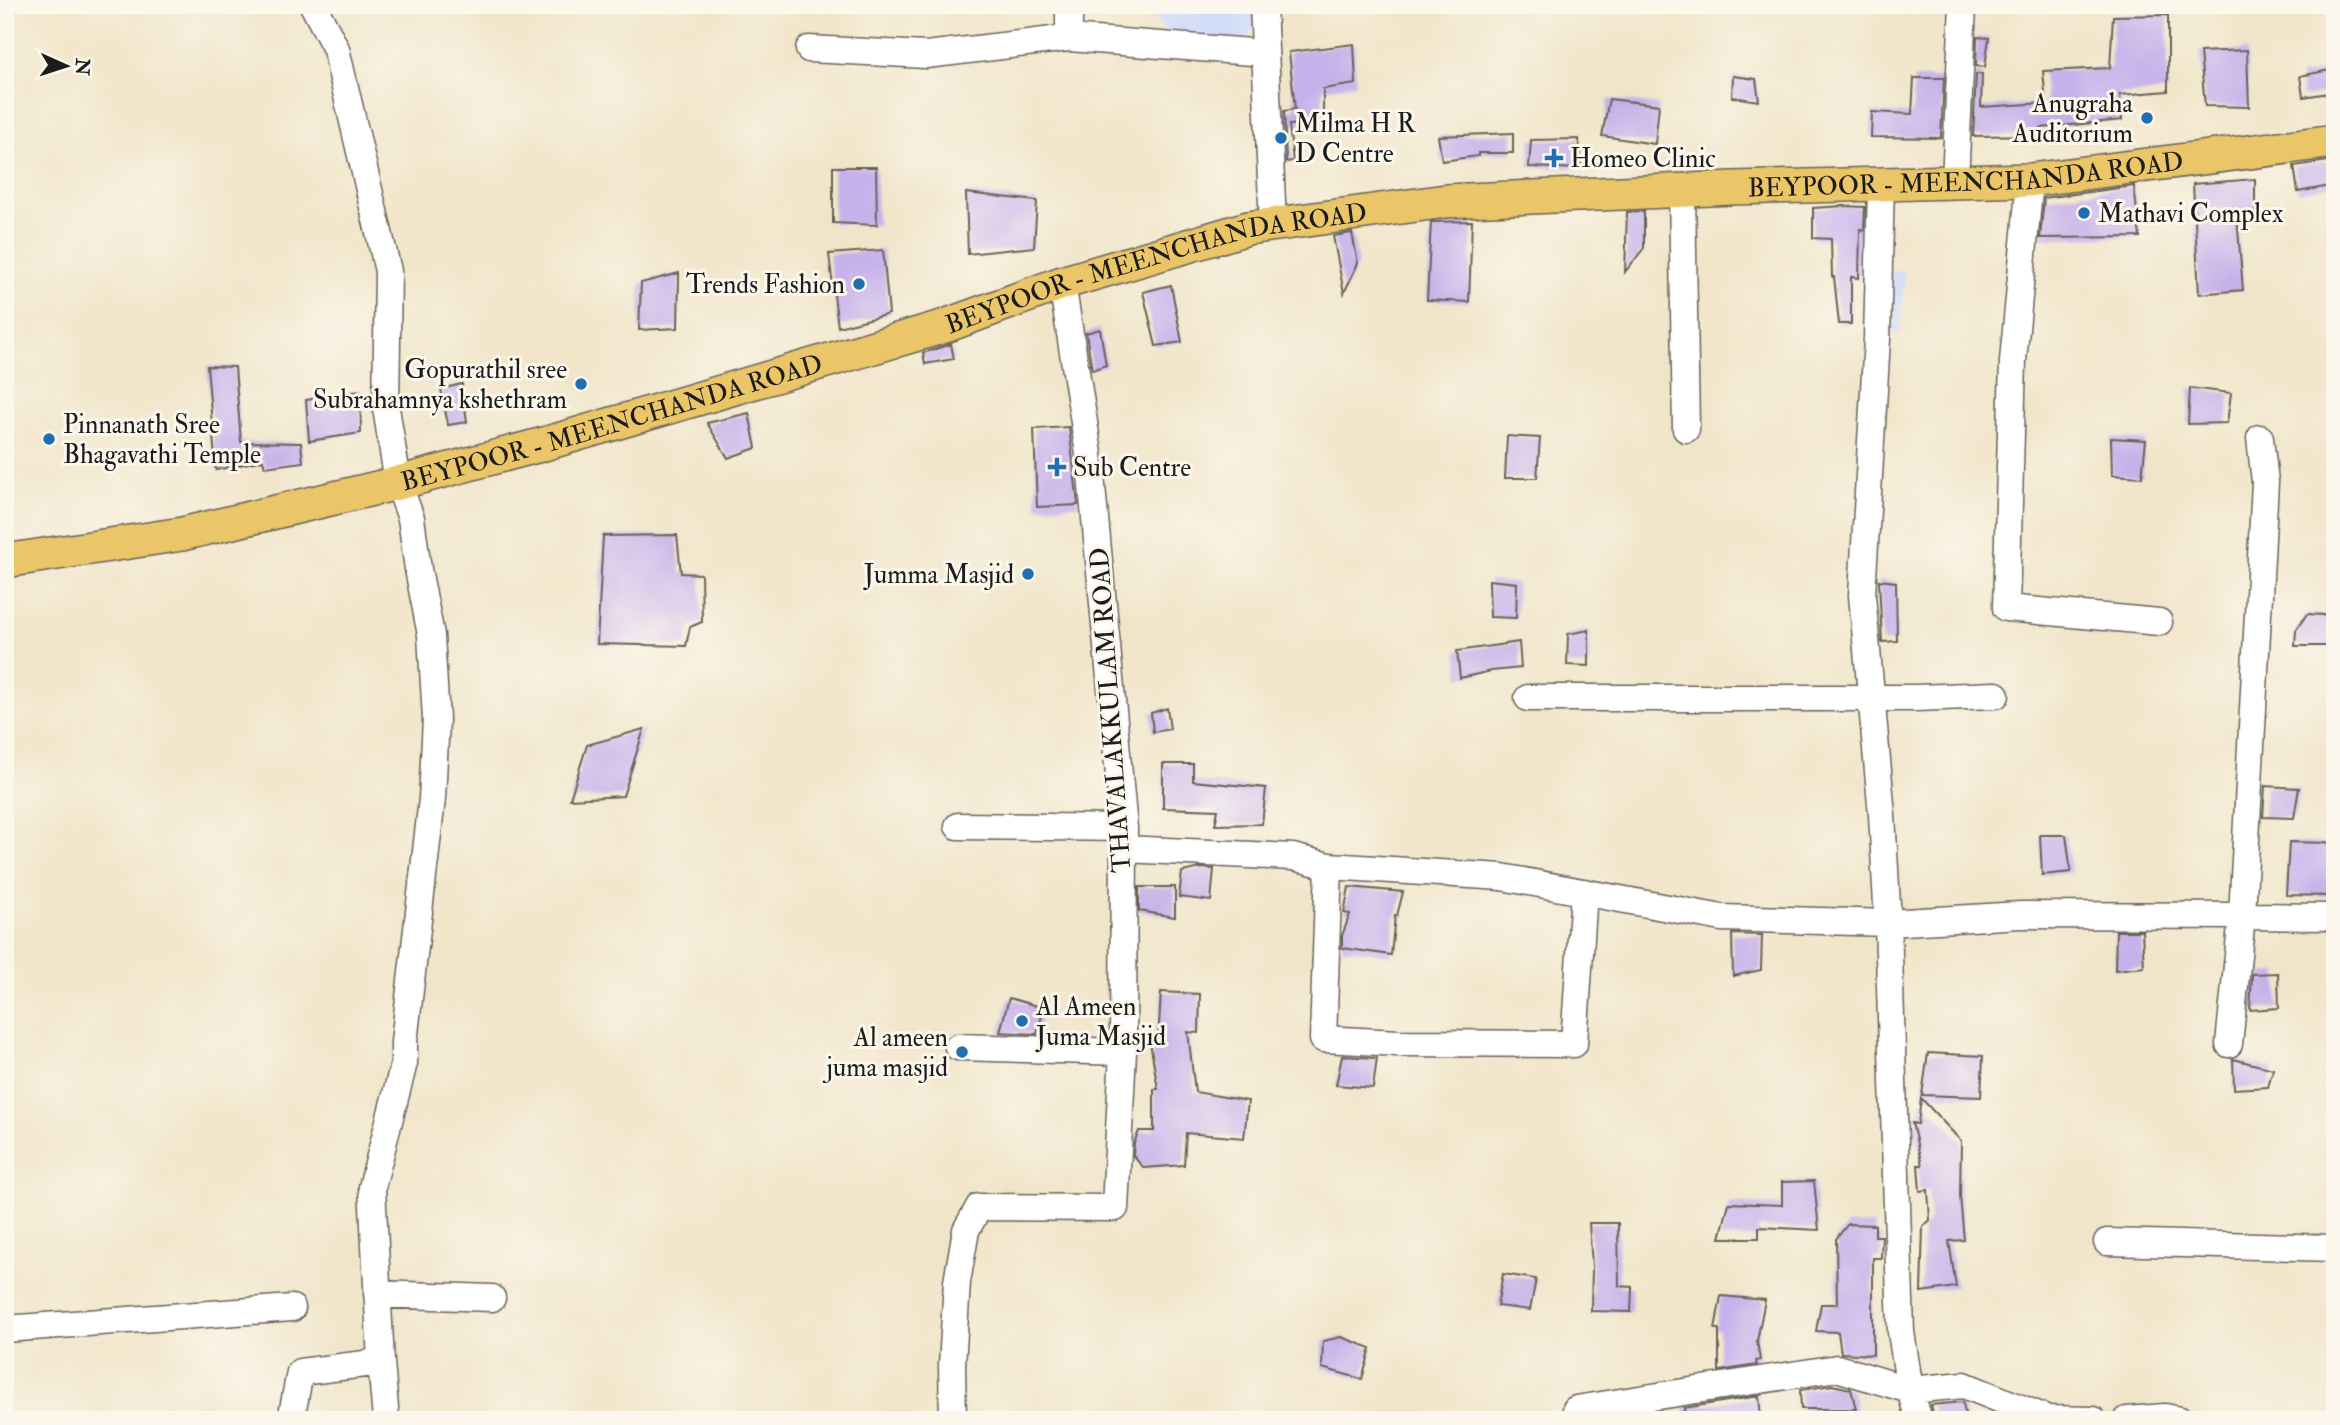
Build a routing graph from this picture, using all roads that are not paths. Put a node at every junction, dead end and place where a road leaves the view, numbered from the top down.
1 (313, 5) edge
2 (1069, 5) edge
3 (1263, 5) edge
4 (1964, 5) edge
5 (1069, 38) junction
6 (809, 48) dead end
7 (1265, 53) junction
8 (2335, 141) edge
9 (2029, 180) junction
10 (1955, 182) junction
11 (1881, 185) junction
12 (1682, 190) junction
13 (1273, 224) junction
14 (1062, 283) junction
15 (1686, 429) dead end
16 (2260, 438) dead end
17 (398, 483) junction
18 (5, 561) edge
19 (2159, 622) dead end
20 (1996, 695) dead end
21 (1528, 698) dead end
22 (1871, 698) junction
23 (958, 826) dead end
24 (1124, 838) junction
25 (1329, 866) junction
26 (1584, 892) junction
27 (2242, 916) junction
28 (2335, 917) edge
29 (1888, 923) junction
30 (2229, 1044) dead end
31 (958, 1047) dead end
32 (1124, 1052) junction
33 (2107, 1242) dead end
34 (2335, 1248) edge
35 (377, 1294) junction
36 (492, 1298) dead end
37 (292, 1308) dead end
38 (5, 1329) edge
39 (381, 1362) junction
40 (1910, 1390) junction
41 (291, 1420) edge
42 (386, 1420) edge
43 (953, 1420) edge
44 (1576, 1420) edge
45 (1919, 1420) edge
46 (2093, 1420) edge
47 (2127, 1420) edge
48 (2180, 1420) edge

1 - 17 street
2 - 5 street
3 - 7 street
4 - 10 street
5 - 6 street
5 - 7 street
7 - 13 street
8 - 9 main road, BEYPOOR - MEENCHANDA ROAD
9 - 10 main road, BEYPOOR - MEENCHANDA ROAD
9 - 19 street
10 - 11 main road, BEYPOOR - MEENCHANDA ROAD
11 - 12 main road, BEYPOOR - MEENCHANDA ROAD
11 - 22 street
12 - 13 main road, BEYPOOR - MEENCHANDA ROAD
12 - 15 street
13 - 14 main road, BEYPOOR - MEENCHANDA ROAD
14 - 17 main road, BEYPOOR - MEENCHANDA ROAD
14 - 24 street, THAVALAKKULAM ROAD
16 - 27 street
17 - 18 main road, BEYPOOR - MEENCHANDA ROAD
17 - 35 street
20 - 22 street
21 - 22 street
22 - 29 street
23 - 24 street
24 - 25 street
24 - 32 street, THAVALAKKULAM ROAD
25 - 26 street
25 - 26 street
26 - 29 street
27 - 28 street
27 - 29 street
27 - 30 street
29 - 40 street
31 - 32 street
32 - 43 street, THAVALAKKULAM ROAD
33 - 34 street
35 - 36 street
35 - 39 street
37 - 38 street
39 - 41 street
39 - 42 street
40 - 44 street
40 - 45 street
40 - 46 street
47 - 48 street

